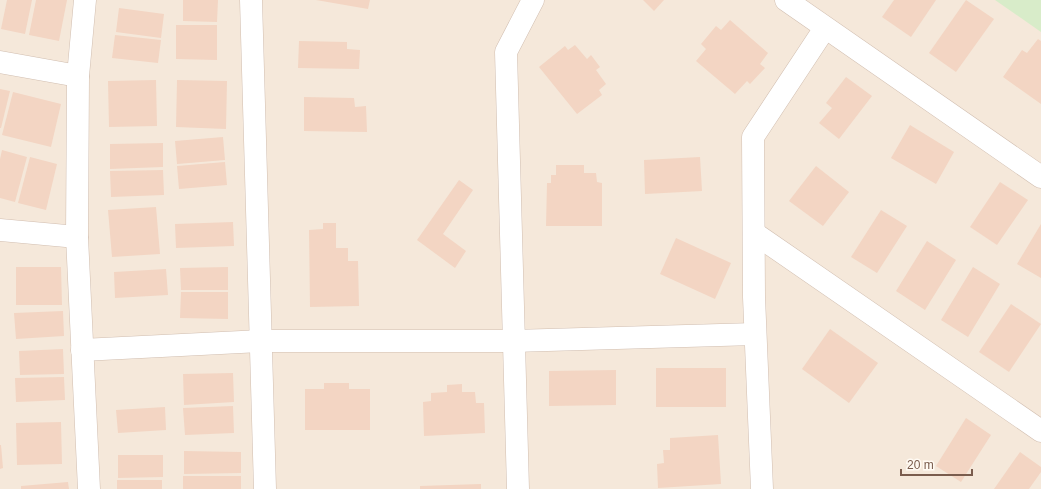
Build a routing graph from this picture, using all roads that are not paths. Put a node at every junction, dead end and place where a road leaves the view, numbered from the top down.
1 (85, 0) edge
2 (252, 0) edge
3 (533, 0) edge
4 (786, 0) edge
5 (825, 28) junction
6 (0, 62) edge
7 (78, 76) junction
8 (1041, 177) edge
9 (0, 230) edge
10 (754, 233) junction
11 (77, 237) junction
12 (755, 334) junction
13 (262, 341) junction
14 (513, 341) junction
15 (82, 350) junction
16 (1041, 431) edge
17 (89, 489) edge
18 (265, 489) edge
19 (518, 489) edge
20 (762, 489) edge

1 - 7 street
2 - 13 street
3 - 14 street
4 - 5 street
5 - 8 street
5 - 10 street
6 - 7 street
7 - 11 street
9 - 11 street
10 - 12 street
10 - 16 street
11 - 15 street
12 - 14 street
12 - 20 street
13 - 14 street
13 - 15 street
13 - 18 street
14 - 19 street
15 - 17 street

